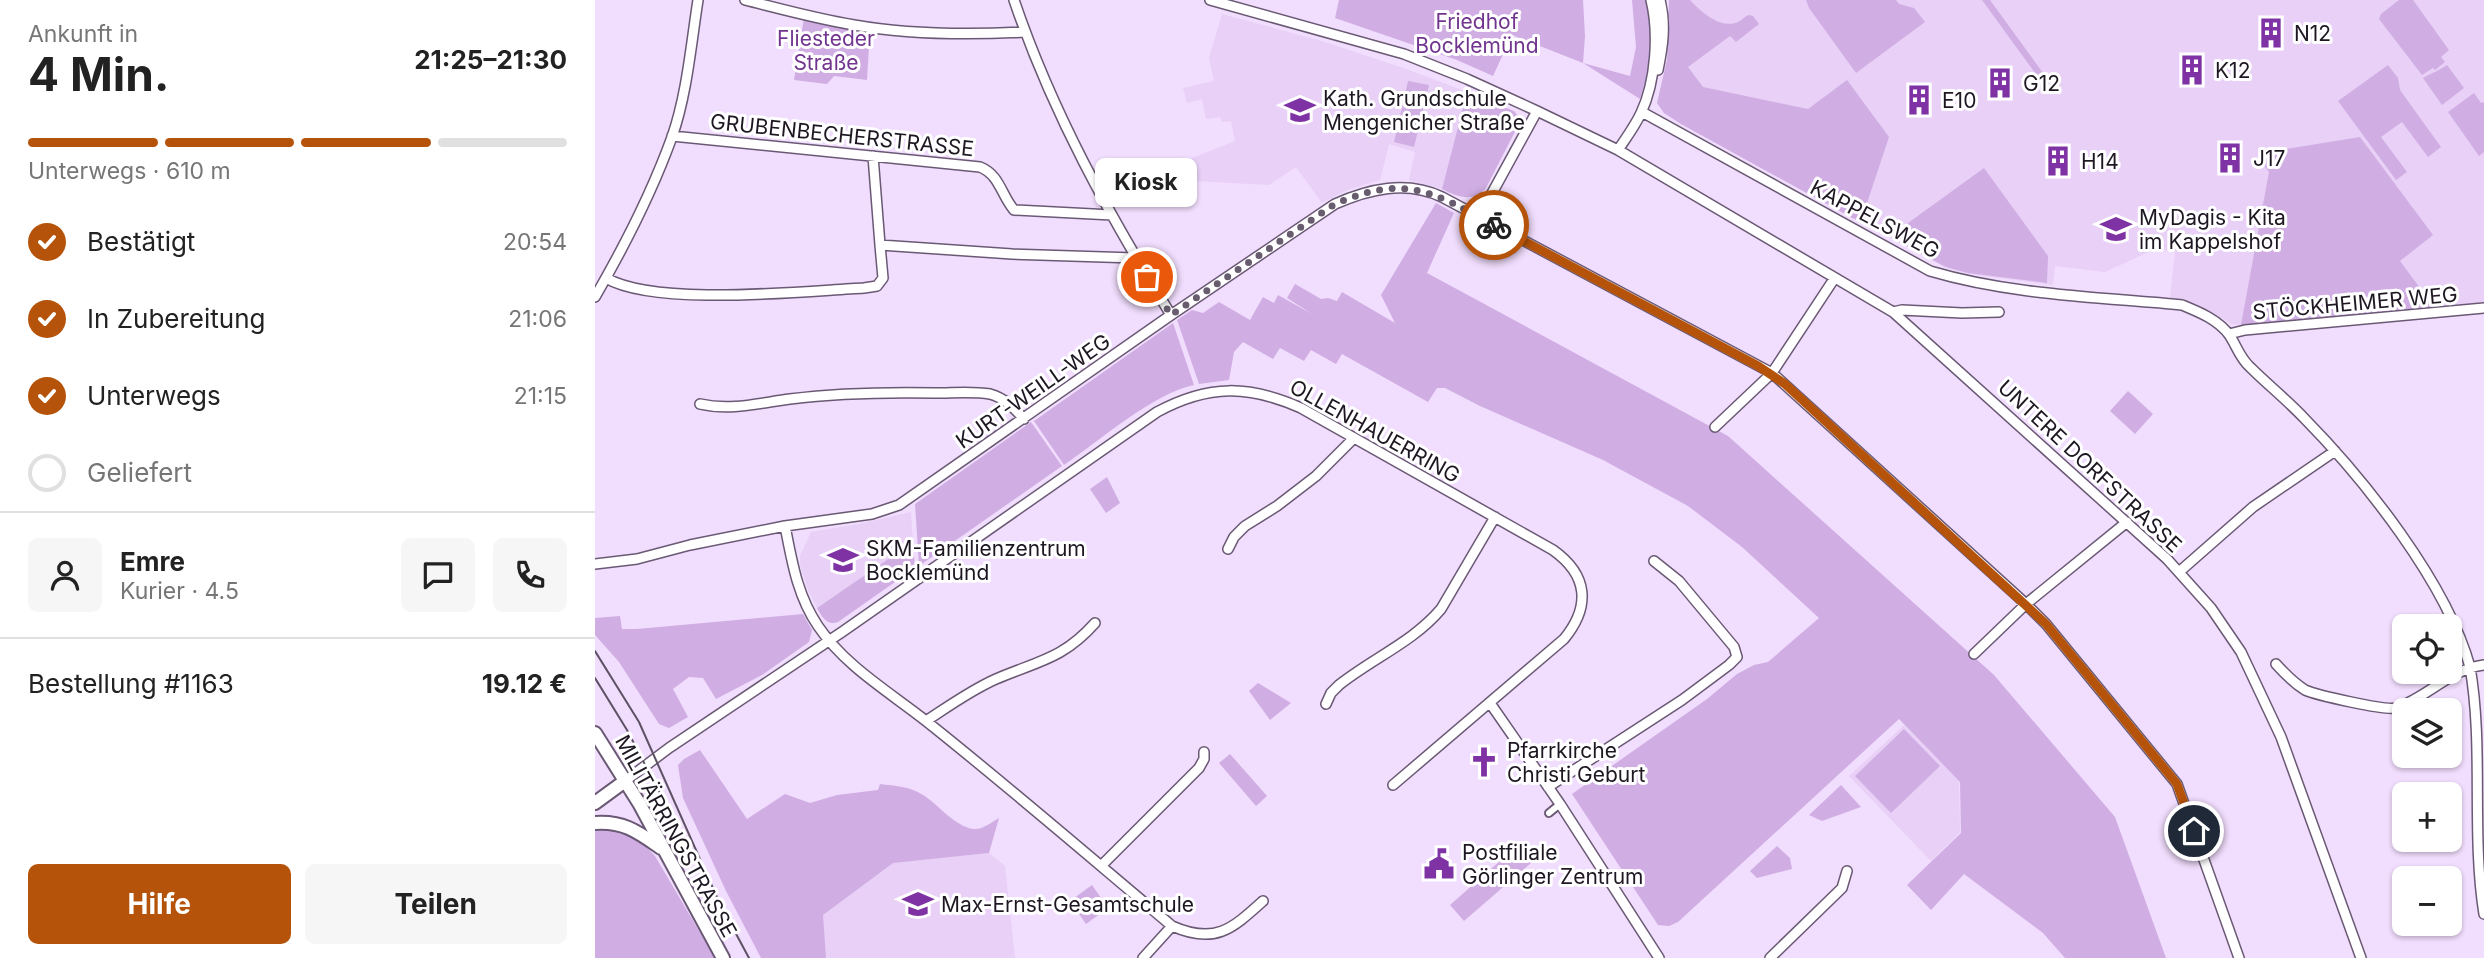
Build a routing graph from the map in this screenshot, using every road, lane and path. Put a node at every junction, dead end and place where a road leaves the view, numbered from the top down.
1 (698, 0) edge
2 (745, 0) edge
3 (1014, 0) edge
4 (1210, 0) edge
5 (1651, 0) edge
6 (1660, 0) edge
7 (1025, 32) junction
8 (1648, 90) junction
9 (1537, 110) junction
10 (1642, 111) junction
11 (672, 136) junction
12 (1618, 150) junction
13 (873, 156) junction
14 (1112, 215) junction
15 (1479, 217) junction
16 (880, 245) junction
17 (1136, 258) junction
18 (606, 278) junction
19 (1834, 279) junction
20 (595, 297) edge
21 (2484, 308) edge
22 (1893, 312) junction
23 (1999, 312) dead end
24 (1171, 315) junction
25 (2229, 334) junction
26 (1772, 373) junction
27 (700, 404) dead end
28 (1024, 419) junction
29 (1715, 427) dead end
30 (1354, 438) junction
31 (2335, 450) junction
32 (1495, 517) junction
33 (2127, 522) junction
34 (785, 526) junction
35 (1228, 549) dead end
36 (1654, 561) dead end
37 (595, 564) edge
38 (2179, 572) junction
39 (2026, 604) junction
40 (1095, 623) dead end
41 (829, 641) junction
42 (1974, 654) dead end
43 (2276, 664) dead end
44 (2484, 665) edge
45 (2470, 667) junction
46 (1490, 703) junction
47 (1326, 704) dead end
48 (926, 721) junction
49 (595, 733) edge
50 (1204, 752) dead end
51 (625, 780) junction
52 (1393, 785) dead end
53 (1548, 787) junction
54 (2482, 789) edge
55 (595, 803) edge
56 (1560, 804) junction
57 (1549, 813) dead end
58 (595, 823) edge
59 (663, 849) junction
60 (1101, 866) junction
61 (1847, 872) dead end
62 (1263, 901) dead end
63 (2484, 914) edge
64 (1173, 926) junction
65 (723, 958) edge
66 (1143, 958) edge
67 (1659, 958) edge
68 (1770, 958) edge
69 (2239, 958) edge
70 (2361, 958) edge

1 - 11 street
2 - 7 street
3 - 7 street
4 - 9 street, UNTERE DORFSTRASSE
5 - 8 street
6 - 8 street
7 - 14 street
8 - 10 street
9 - 12 street, UNTERE DORFSTRASSE
9 - 15 street
10 - 12 street
10 - 25 street, KAPPELSWEG
11 - 13 street, GRUBENBECHERSTRASSE
11 - 18 street
12 - 19 street, UNTERE DORFSTRASSE
13 - 14 street, GRUBENBECHERSTRASSE
13 - 16 street
14 - 17 street
15 - 24 street, KURT-WEILL-WEG
15 - 26 street, KURT-WEILL-WEG
16 - 17 street
16 - 18 street
17 - 24 street
18 - 20 street
19 - 22 street, UNTERE DORFSTRASSE
19 - 26 street
21 - 25 street, STÖCKHEIMER WEG
22 - 23 street
22 - 33 street, UNTERE DORFSTRASSE
24 - 28 street, KURT-WEILL-WEG
25 - 31 street
26 - 29 street
26 - 39 street, KURT-WEILL-WEG
27 - 28 street
28 - 34 street, KURT-WEILL-WEG
30 - 32 street, OLLENHAUERRING
30 - 35 street
30 - 41 street, OLLENHAUERRING
31 - 38 street
31 - 45 street
32 - 46 street, OLLENHAUERRING
32 - 47 street
33 - 38 street, UNTERE DORFSTRASSE
33 - 39 street
34 - 37 street, KURT-WEILL-WEG
34 - 41 street
36 - 53 street
38 - 70 street, UNTERE DORFSTRASSE
39 - 42 street
39 - 69 street, KURT-WEILL-WEG
40 - 48 street
41 - 48 street
41 - 51 street, OLLENHAUERRING
43 - 45 street
44 - 45 street
45 - 54 street
46 - 52 street, OLLENHAUERRING
46 - 53 street
48 - 60 street
49 - 51 main road, MILITÄRRINGSTRASSE
50 - 60 street
51 - 55 main road
51 - 59 main road, MILITÄRRINGSTRASSE
53 - 56 street
54 - 63 street
56 - 57 street
56 - 67 street
58 - 59 main road
59 - 65 main road, MILITÄRRINGSTRASSE
60 - 64 street
61 - 68 street
62 - 64 street
64 - 66 street

